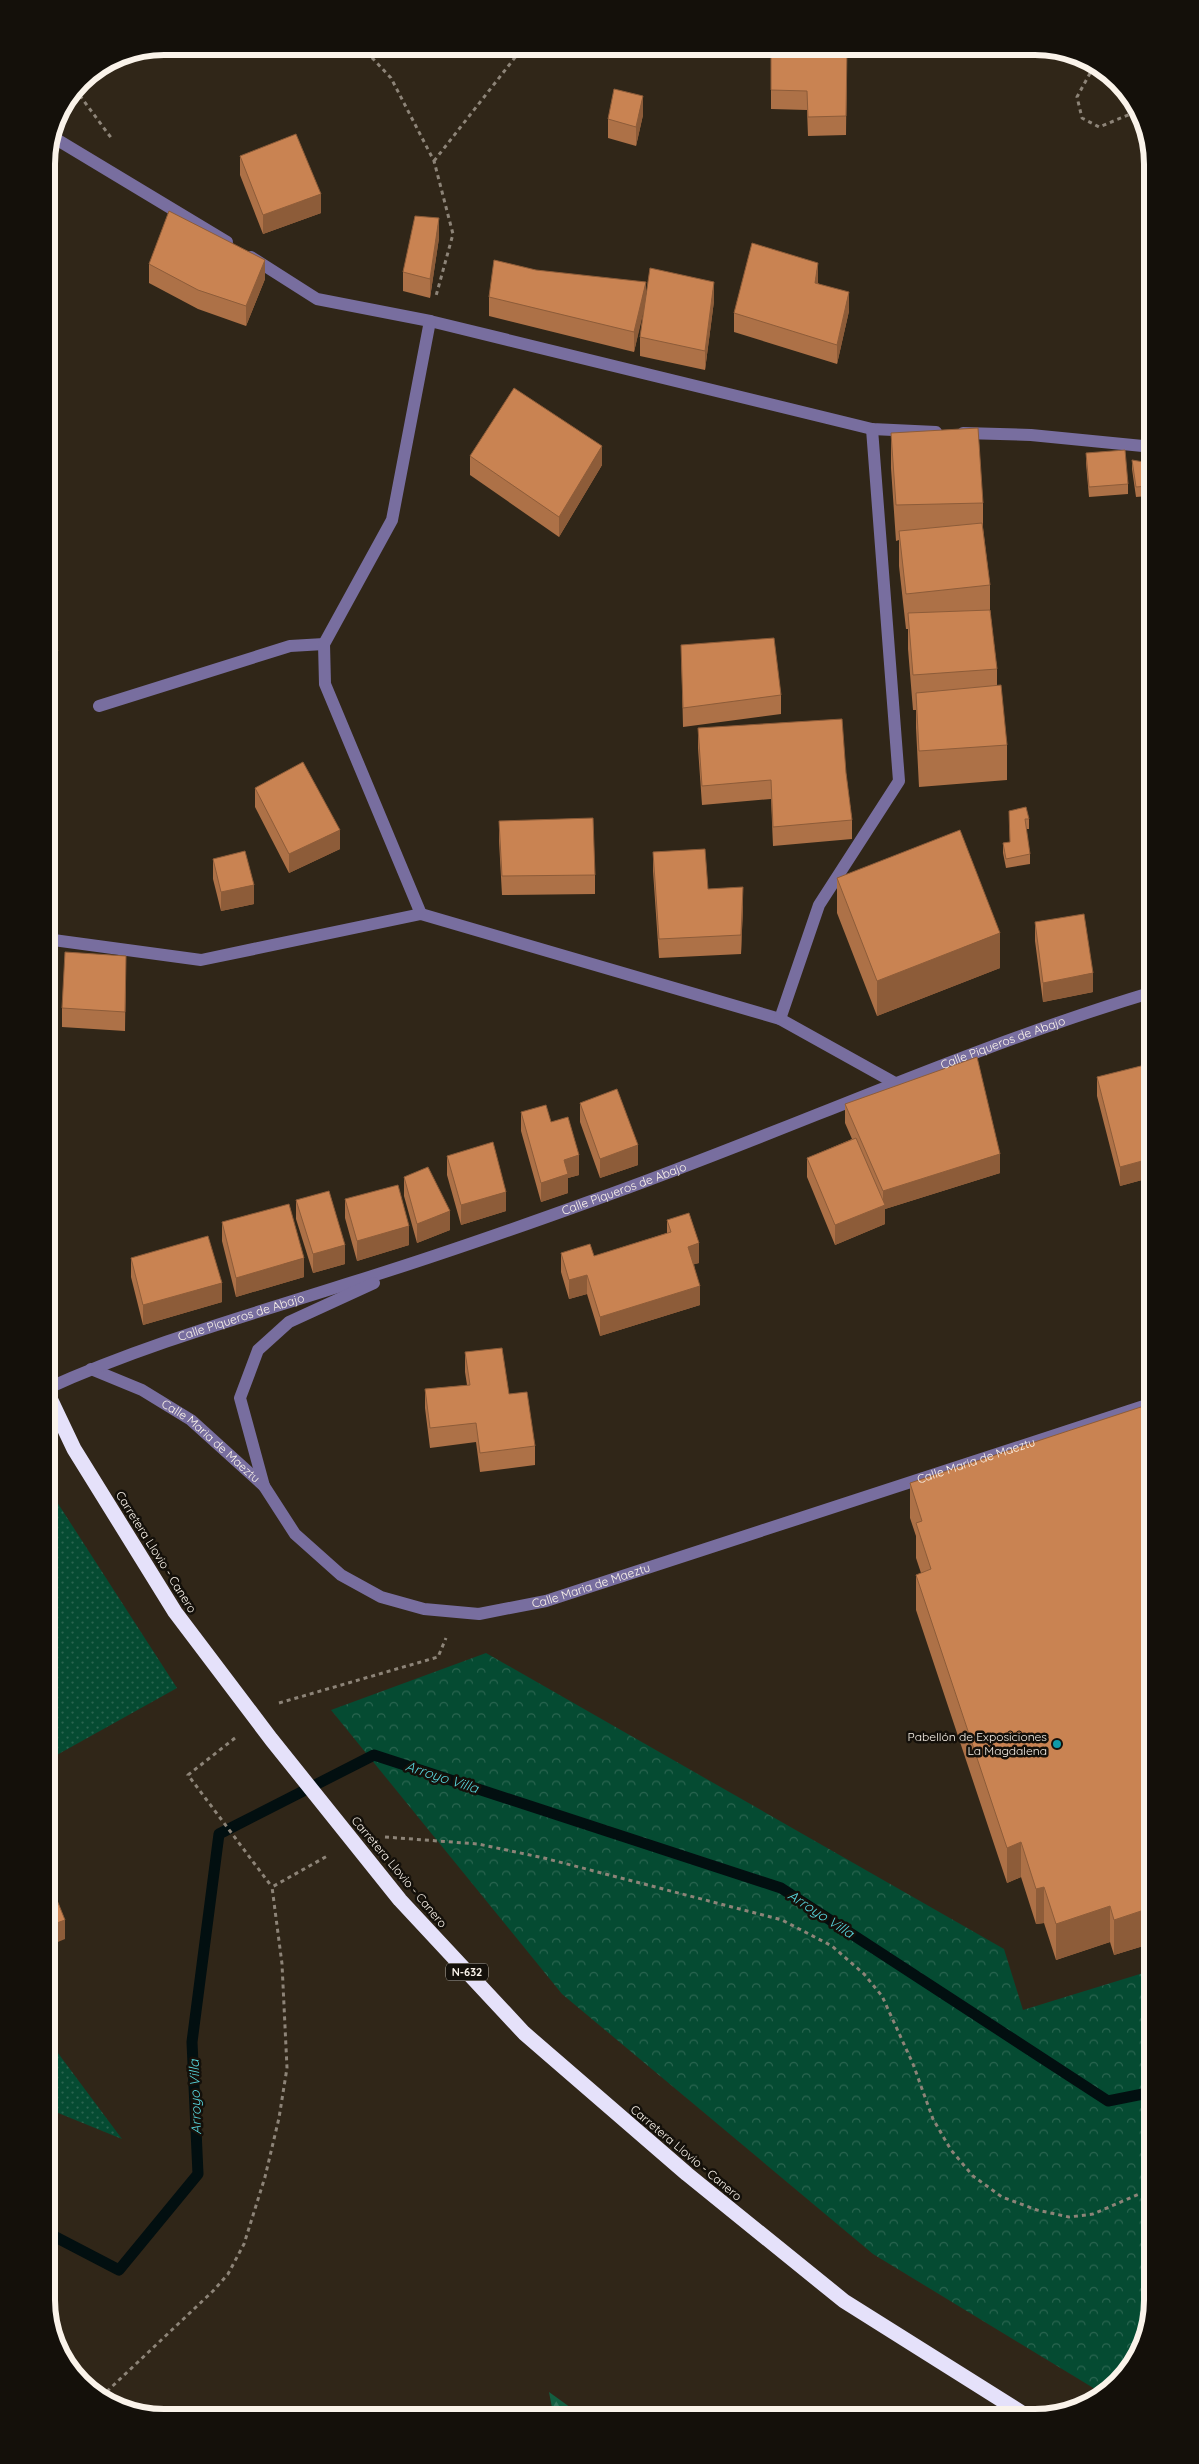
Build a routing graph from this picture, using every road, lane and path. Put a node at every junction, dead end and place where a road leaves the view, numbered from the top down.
1 (369, 55) edge
2 (517, 55) edge
3 (1091, 71) edge
4 (1132, 114) edge
5 (58, 140) edge
6 (434, 161) junction
7 (430, 321) junction
8 (872, 429) junction
9 (1144, 446) edge
10 (324, 644) junction
11 (99, 706) dead end
12 (421, 914) junction
13 (55, 940) edge
14 (1144, 995) edge
15 (780, 1019) junction
16 (895, 1083) junction
17 (424, 1260) junction
18 (91, 1369) junction
19 (55, 1386) edge
20 (1144, 1406) edge
21 (55, 1409) edge
22 (264, 1486) junction
23 (456, 1612) junction
24 (272, 1708) dead end
25 (241, 1732) dead end
26 (404, 1838) dead end
27 (329, 1855) dead end
28 (272, 1887) junction
29 (1144, 2192) edge
30 (106, 2392) edge
31 (1016, 2409) edge

1 - 6 path
2 - 6 path
3 - 4 path
5 - 7 street
6 - 7 path
7 - 8 street
7 - 10 street
8 - 9 street
8 - 15 street
10 - 11 street
10 - 12 street
12 - 13 street
12 - 15 street
14 - 16 street, Calle Piqueros de Abajo
15 - 16 street
16 - 17 street, Calle Piqueros de Abajo
17 - 18 street, Calle Piqueros de Abajo
17 - 22 street
18 - 19 street, Calle Piqueros de Abajo
18 - 22 street, Calle Maria de Maeztu
20 - 23 street, Calle Maria de Maeztu
21 - 31 highway, Carretera Llovio - Canero / N-632, bridge
22 - 23 street, Calle Maria de Maeztu
23 - 24 path
25 - 28 path
26 - 29 path
27 - 28 path
28 - 30 path

